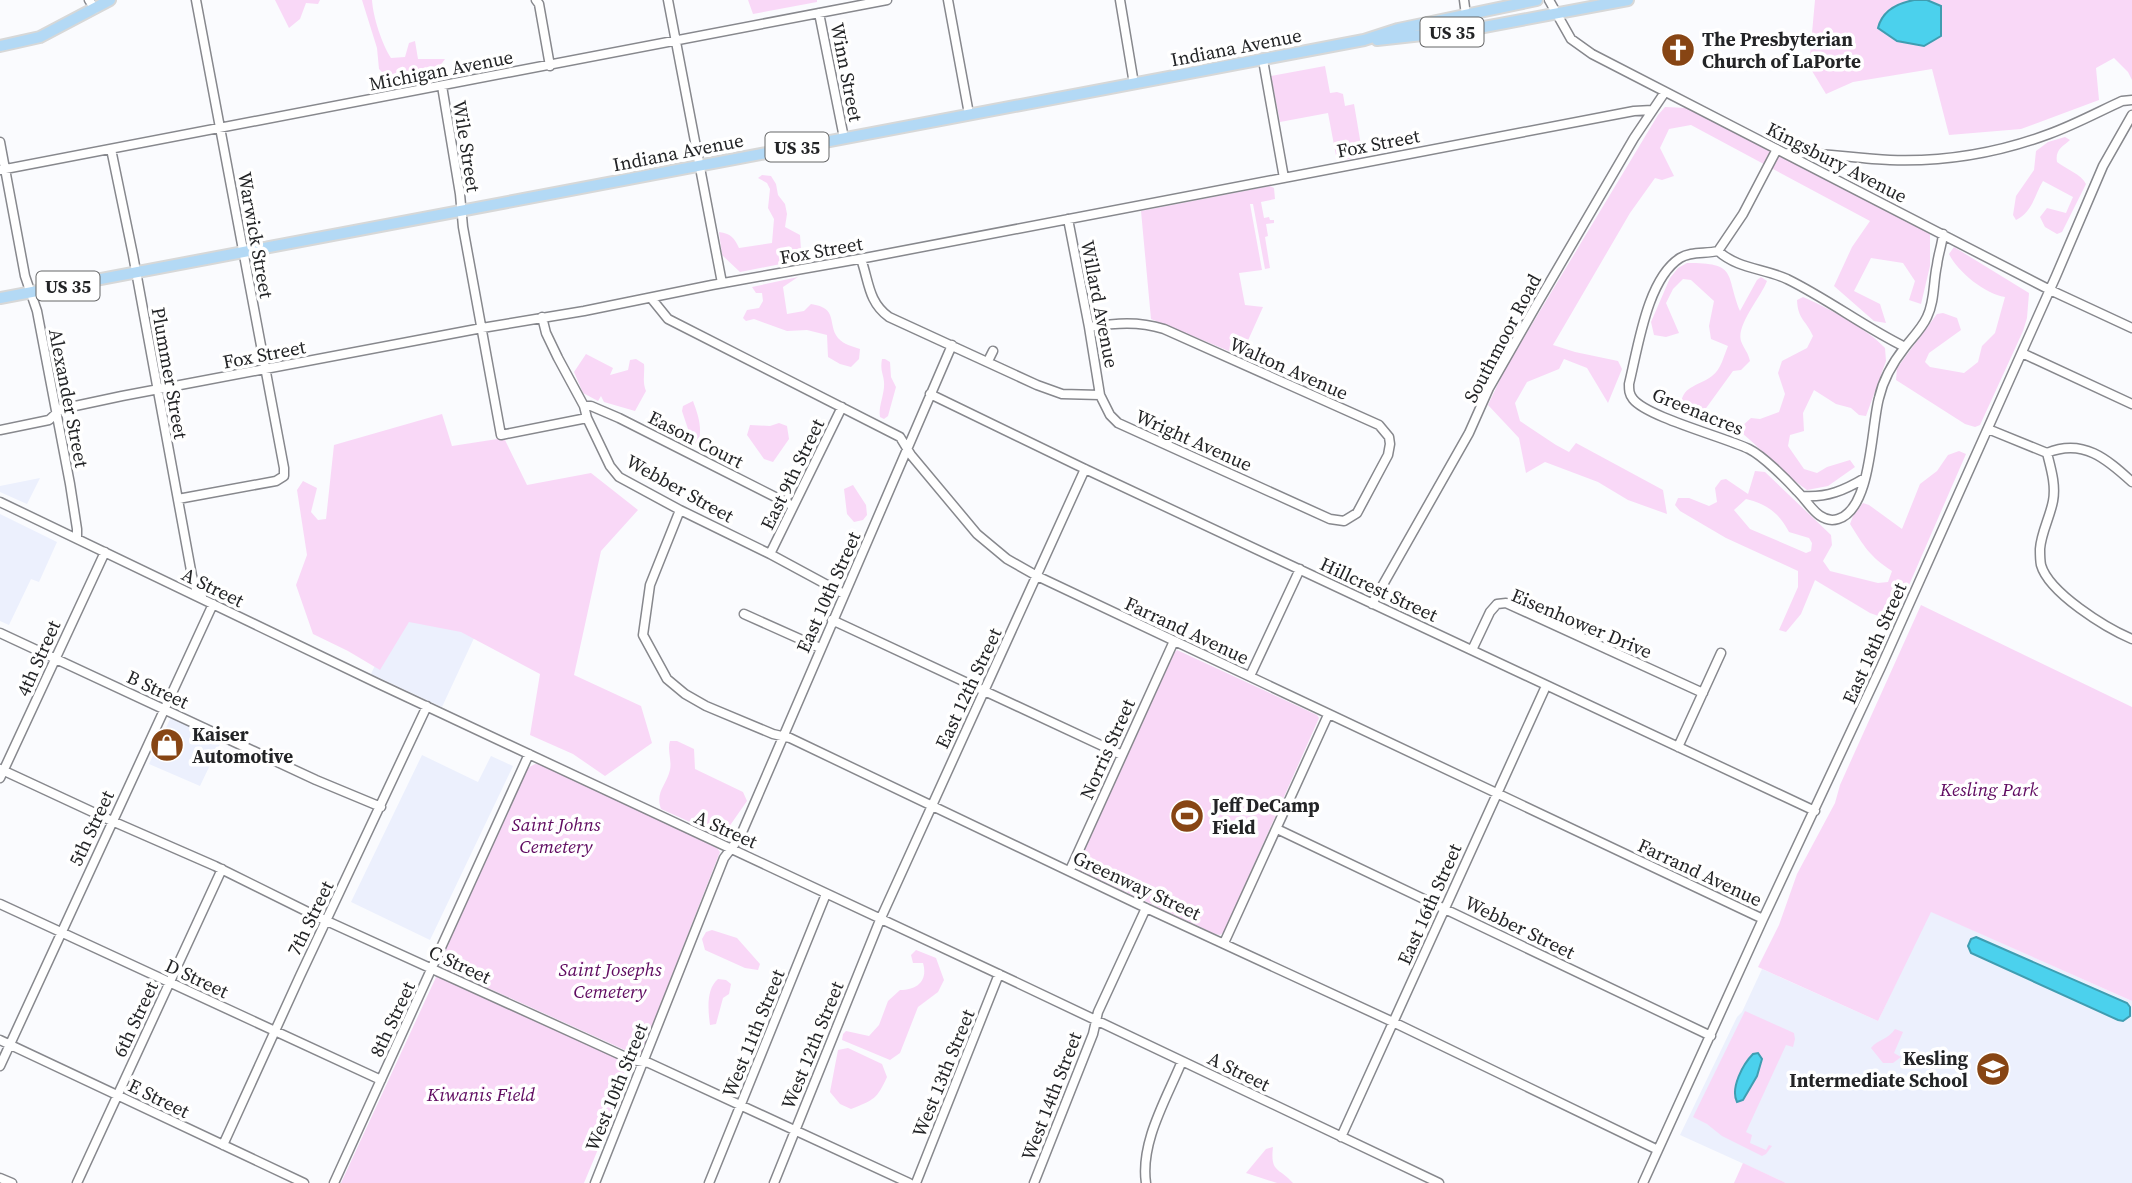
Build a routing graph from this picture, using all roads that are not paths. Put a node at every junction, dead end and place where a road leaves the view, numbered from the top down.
1 (110, 0) edge
2 (196, 0) edge
3 (668, 0) edge
4 (887, 0) edge
5 (948, 0) edge
6 (1120, 0) edge
7 (1464, 0) edge
8 (1491, 0) edge
9 (1536, 0) edge
10 (1549, 0) edge
11 (1628, 0) edge
12 (538, 1) edge
13 (92, 5) edge
14 (1505, 5) junction
15 (819, 13) junction
16 (1466, 13) junction
17 (1555, 14) junction
18 (1468, 30) junction
19 (1364, 40) junction
20 (676, 41) junction
21 (0, 46) edge
22 (1263, 60) junction
23 (550, 66) junction
24 (1134, 83) junction
25 (442, 86) junction
26 (1665, 92) junction
27 (2132, 100) edge
28 (1652, 110) junction
29 (969, 114) junction
30 (2132, 115) edge
31 (220, 128) junction
32 (844, 138) junction
33 (0, 142) edge
34 (111, 149) junction
35 (1782, 151) junction
36 (700, 166) junction
37 (2, 169) edge
38 (1284, 178) junction
39 (461, 211) junction
40 (1068, 219) junction
41 (1943, 234) junction
42 (1718, 251) junction
43 (243, 252) junction
44 (861, 259) junction
45 (136, 273) junction
46 (722, 284) junction
47 (2050, 290) junction
48 (29, 293) junction
49 (0, 298) edge
50 (651, 298) junction
51 (542, 317) junction
52 (1089, 327) junction
53 (482, 328) junction
54 (2132, 328) edge
55 (951, 345) junction
56 (1905, 347) junction
57 (993, 351) dead end
58 (2022, 353) junction
59 (988, 362) junction
60 (265, 371) junction
61 (157, 390) junction
62 (930, 394) junction
63 (1100, 395) junction
64 (2132, 404) edge
65 (584, 406) junction
66 (842, 407) junction
67 (55, 415) junction
68 (587, 418) junction
69 (0, 429) edge
70 (1988, 429) junction
71 (907, 449) junction
72 (2047, 453) junction
73 (1085, 469) junction
74 (1865, 478) junction
75 (2132, 482) edge
76 (1802, 496) junction
77 (178, 499) junction
78 (0, 502) edge
79 (793, 506) junction
80 (680, 510) junction
81 (1357, 513) joint
82 (77, 538) junction
83 (105, 552) junction
84 (770, 554) junction
85 (1300, 569) junction
86 (1037, 576) junction
87 (844, 594) junction
88 (204, 600) junction
89 (213, 604) junction
90 (1372, 604) junction
91 (744, 614) dead end
92 (832, 620) junction
93 (0, 633) edge
94 (2132, 639) edge
95 (1174, 641) junction
96 (821, 648) junction
97 (1472, 650) junction
98 (1721, 653) dead end
99 (55, 658) junction
100 (1250, 676) junction
101 (1546, 686) junction
102 (984, 690) junction
103 (1703, 693) junction
104 (427, 706) junction
105 (164, 709) junction
106 (1328, 715) junction
107 (782, 736) junction
108 (1678, 747) junction
109 (529, 754) junction
110 (1122, 755) junction
111 (1, 773) edge
112 (1496, 794) junction
113 (932, 805) junction
114 (381, 807) junction
115 (1815, 811) junction
116 (112, 821) junction
117 (1277, 829) junction
118 (731, 849) junction
119 (222, 869) junction
120 (1070, 870) junction
121 (826, 894) junction
122 (0, 904) edge
123 (1146, 908) junction
124 (1444, 908) junction
125 (1763, 919) junction
126 (326, 920) junction
127 (880, 920) junction
128 (61, 932) junction
129 (1224, 943) junction
130 (432, 969) junction
131 (999, 974) junction
132 (169, 982) junction
133 (1097, 1020) junction
134 (1392, 1022) junction
135 (275, 1032) junction
136 (1711, 1036) junction
137 (0, 1041) edge
138 (9, 1045) junction
139 (1182, 1061) junction
140 (642, 1063) junction
141 (0, 1066) edge
142 (381, 1080) junction
143 (117, 1096) junction
144 (741, 1106) junction
145 (795, 1130) junction
146 (1340, 1136) junction
147 (223, 1146) junction
148 (1658, 1150) junction
149 (0, 1178) edge
150 (12, 1183) edge
151 (77, 1183) edge
152 (304, 1183) edge
153 (334, 1183) edge
154 (595, 1183) edge
155 (709, 1183) edge
156 (774, 1183) edge
157 (909, 1183) edge
158 (916, 1183) edge
159 (1034, 1183) edge
160 (1146, 1183) edge
161 (1439, 1183) edge
162 (1643, 1183) edge

1 - 13 main road
2 - 31 street, Warwick Street
3 - 20 street
4 - 15 street, Michigan Avenue
5 - 29 street
6 - 24 street
7 - 16 street
8 - 14 main road
9 - 14 main road, Indiana Avenue / US 35
10 - 17 street, Kingsbury Avenue
11 - 17 main road, Indiana Avenue / US 35
12 - 23 street
13 - 21 main road
14 - 16 main road, Indiana Avenue / US 35
15 - 20 street, Michigan Avenue
15 - 32 street, Winn Street
16 - 18 street
16 - 19 main road, Indiana Avenue / US 35
17 - 18 main road, Indiana Avenue / US 35
17 - 26 street, Kingsbury Avenue
18 - 19 main road, Indiana Avenue / US 35
19 - 22 main road, Indiana Avenue / US 35
20 - 23 street, Michigan Avenue
20 - 36 street
22 - 24 main road, Indiana Avenue / US 35
22 - 38 street
23 - 25 street, Michigan Avenue
24 - 29 main road, Indiana Avenue / US 35
25 - 31 street, Michigan Avenue
25 - 39 street, Wile Street
26 - 28 street, Southmoor Road
26 - 35 street, Kingsbury Avenue
27 - 35 street
28 - 38 street, Fox Street
28 - 90 street, Southmoor Road
29 - 32 main road, Indiana Avenue / US 35
30 - 47 street, East 18th Street
31 - 34 street, Michigan Avenue
31 - 43 street, Warwick Street
32 - 36 main road, Indiana Avenue / US 35
33 - 37 street, Alexander Street
34 - 37 street, Michigan Avenue
34 - 45 street, Plummer Street
35 - 41 street, Kingsbury Avenue
35 - 42 street
36 - 39 main road, Indiana Avenue / US 35
36 - 46 street
37 - 48 street, Alexander Street
38 - 40 street, Fox Street
39 - 43 main road, Indiana Avenue / US 35
39 - 53 street
40 - 44 street, Fox Street
40 - 52 street, Willard Avenue
41 - 47 street, Kingsbury Avenue
41 - 56 street, Greenacres
42 - 56 street
42 - 76 street, Greenacres
43 - 45 main road, Indiana Avenue / US 35
43 - 60 street, Warwick Street
44 - 46 street, Fox Street
44 - 55 street
45 - 48 main road, Indiana Avenue / US 35
45 - 61 street, Plummer Street
46 - 50 street, Fox Street
47 - 54 street, Kingsbury Avenue
47 - 58 street, East 18th Street
48 - 49 main road, Indiana Avenue / US 35
48 - 67 street, Alexander Street
50 - 51 street, Fox Street
50 - 66 street, Farrand Avenue
51 - 53 street, Fox Street
51 - 65 street, Webber Street
52 - 63 street, Willard Avenue
52 - 81 street, Walton Avenue
53 - 60 street, Fox Street
53 - 68 street
55 - 59 street
55 - 62 street, East 10th Street
56 - 74 street, Greenacres
57 - 59 street
58 - 64 street
58 - 70 street, East 18th Street
59 - 63 street
60 - 61 street, Fox Street
60 - 77 street, Warwick Street
61 - 67 street, Fox Street
61 - 77 street, Plummer Street
62 - 71 street, East 10th Street
62 - 73 street, Hillcrest Street
63 - 81 street, Wright Avenue
65 - 68 street, Webber Street
65 - 79 street, Eason Court
66 - 71 street, Farrand Avenue
66 - 79 street, East 9th Street
67 - 69 street, Fox Street
67 - 82 street, Alexander Street
68 - 80 street, Webber Street
70 - 72 street
70 - 115 street, East 18th Street
71 - 86 street, Farrand Avenue
71 - 87 street, East 10th Street
72 - 75 street
72 - 94 street
73 - 85 street, Hillcrest Street
73 - 86 street, East 12th Street
74 - 76 street
74 - 76 street, Greenacres
77 - 88 street, Plummer Street
78 - 82 street, A Street
79 - 84 street, East 9th Street
80 - 84 street, Webber Street
80 - 107 street, Greenway Street
82 - 83 street, A Street
83 - 88 street, A Street
83 - 99 street, 4th Street
84 - 87 street, Webber Street
85 - 90 street, Hillcrest Street
85 - 100 street
86 - 95 street, Farrand Avenue
86 - 102 street, East 12th Street
87 - 92 street, East 10th Street
88 - 89 street, A Street
89 - 104 street, A Street
89 - 105 street, 5th Street
90 - 97 street, Hillcrest Street
91 - 96 street
92 - 96 street, East 10th Street
92 - 102 street
93 - 99 street, B Street
95 - 100 street, Farrand Avenue
95 - 110 street, Norris Street
96 - 107 street, East 10th Street
97 - 101 street, Hillcrest Street
97 - 103 street, Eisenhower Drive
98 - 103 street
99 - 105 street, B Street
99 - 111 street, 4th Street
100 - 106 street, Farrand Avenue
101 - 108 street, Hillcrest Street
101 - 112 street, East 16th Street
102 - 110 street
102 - 113 street, East 12th Street
103 - 108 street
104 - 109 street, A Street
104 - 114 street, 7th Street
105 - 114 street, B Street
105 - 116 street, 5th Street
106 - 112 street, Farrand Avenue
106 - 117 street
107 - 113 street, Greenway Street
107 - 118 street, East 10th Street
108 - 115 street, Hillcrest Street
109 - 118 street, A Street
109 - 130 street, 8th Street
110 - 120 street, Norris Street
111 - 116 street, C Street
112 - 124 street, East 16th Street
112 - 125 street, Farrand Avenue
113 - 120 street, Greenway Street
113 - 127 street, East 12th Street
114 - 126 street, 7th Street
115 - 125 street, East 18th Street
116 - 119 street, C Street
116 - 128 street, 5th Street
117 - 124 street, Webber Street
117 - 129 street
118 - 121 street, A Street
118 - 140 street, West 10th Street
119 - 126 street, C Street
119 - 132 street, 6th Street
120 - 123 street, Greenway Street
121 - 127 street, A Street
121 - 144 street, West 11th Street
122 - 128 street, D Street
123 - 129 street, Greenway Street
123 - 133 street, West 14th Street
124 - 134 street, East 16th Street
124 - 136 street, Webber Street
125 - 136 street, East 18th Street
126 - 130 street, C Street
126 - 135 street, 7th Street
127 - 131 street, A Street
127 - 145 street, West 12th Street
128 - 132 street, D Street
128 - 138 street, 5th Street
129 - 134 street, Greenway Street
130 - 140 street, C Street
130 - 142 street, 8th Street
131 - 133 street, A Street
131 - 158 street, West 13th Street
132 - 135 street, D Street
132 - 143 street, 6th Street
133 - 139 street, A Street
133 - 159 street, West 14th Street
134 - 146 street, East 16th Street
134 - 148 street, Greenway Street
135 - 142 street, D Street
135 - 147 street, 7th Street
136 - 148 street, East 18th Street
137 - 138 street, E Street
138 - 141 street, 5th Street
138 - 143 street, E Street
139 - 146 street, A Street
139 - 160 street
140 - 144 street, C Street
140 - 154 street, West 10th Street
142 - 153 street, 8th Street
143 - 147 street, E Street
143 - 151 street, 6th Street
144 - 145 street, C Street
144 - 155 street, West 11th Street
145 - 156 street, West 12th Street
145 - 157 street, C Street
146 - 161 street, A Street
147 - 152 street, E Street
148 - 162 street, East 18th Street
149 - 150 street

